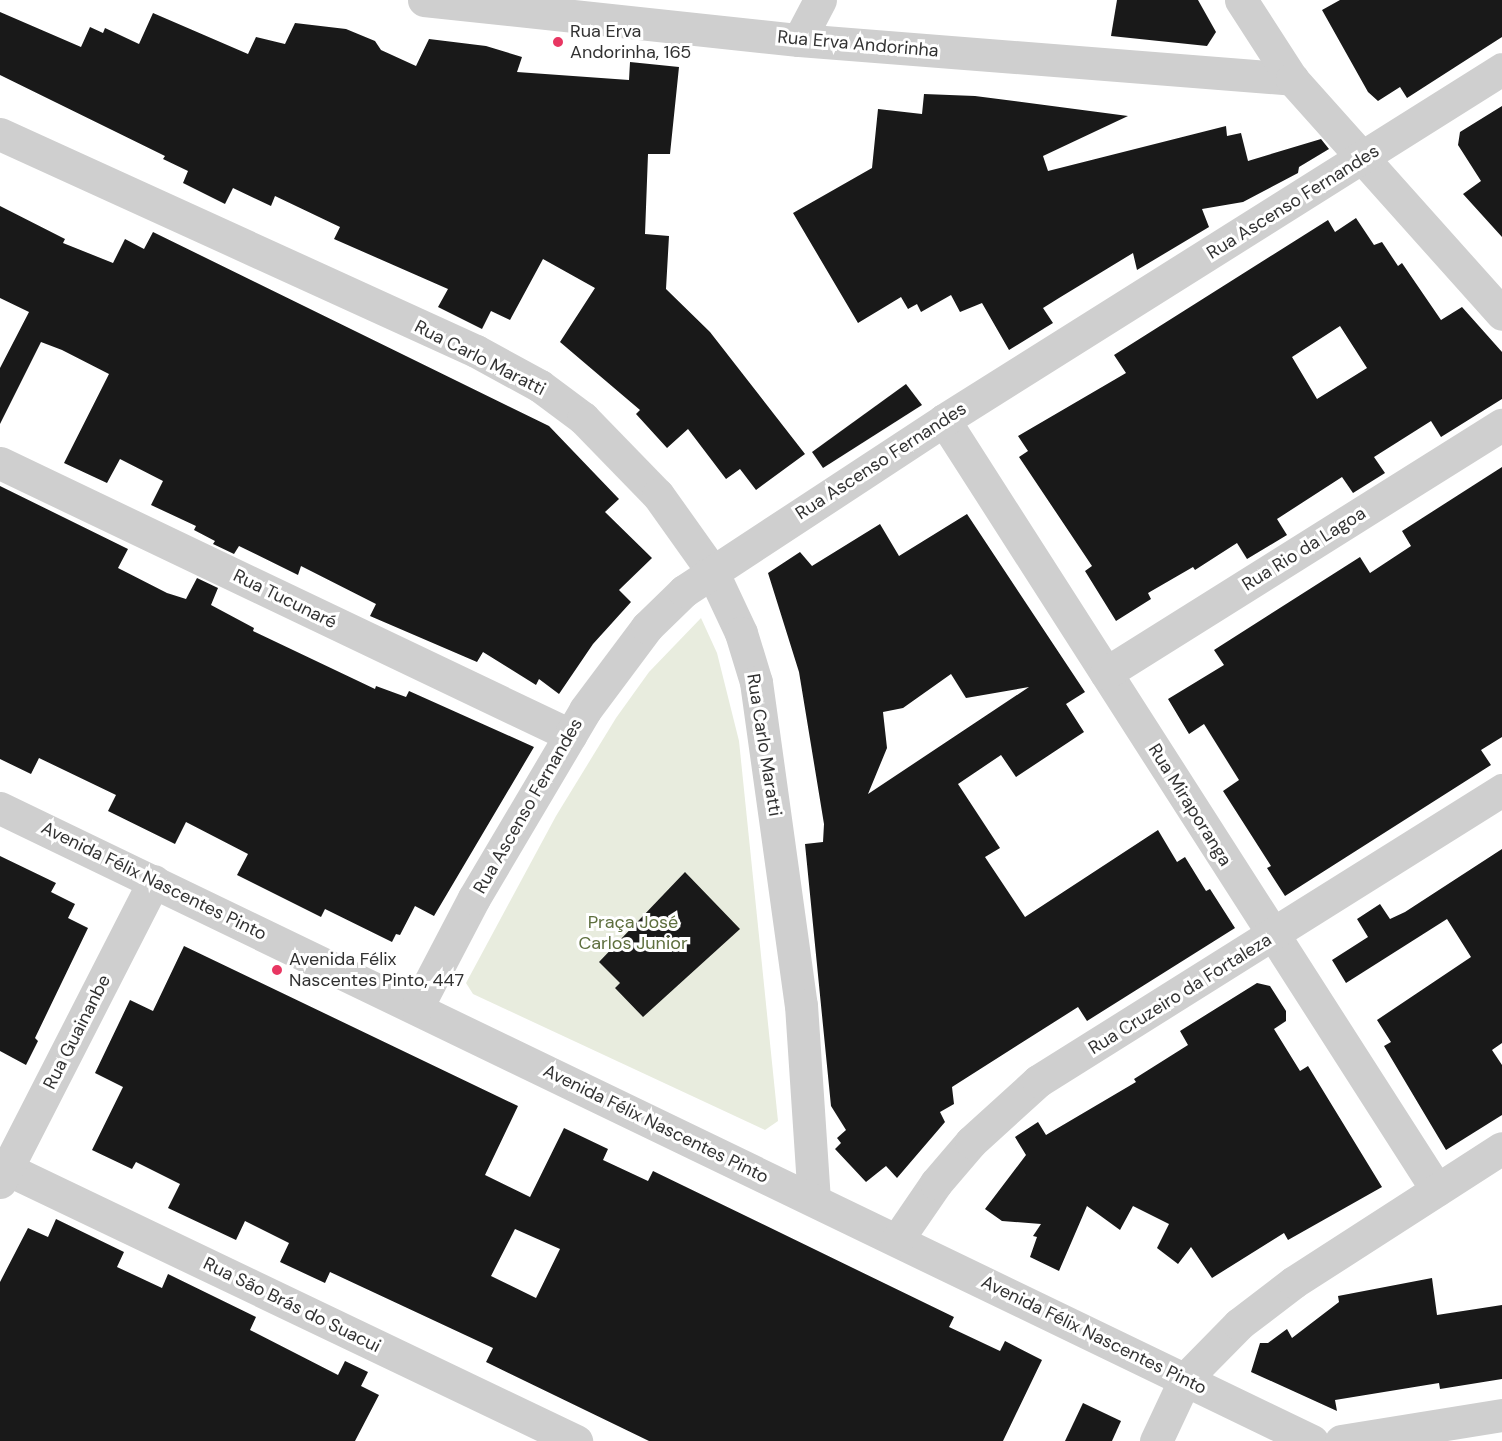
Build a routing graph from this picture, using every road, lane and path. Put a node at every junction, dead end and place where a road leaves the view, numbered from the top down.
1 (820, 0) edge
2 (1241, 0) edge
3 (444, 1) edge
4 (799, 40) junction
5 (1502, 69) edge
6 (1292, 79) junction
7 (0, 134) edge
8 (1363, 158) junction
9 (1502, 314) edge
10 (944, 420) junction
11 (1502, 425) edge
12 (0, 463) edge
13 (712, 571) junction
14 (1106, 673) junction
15 (570, 735) junction
16 (1502, 790) edge
17 (0, 808) edge
18 (154, 881) junction
19 (1274, 936) junction
20 (417, 1007) junction
21 (1502, 1148) edge
22 (3, 1175) edge
23 (1437, 1190) junction
24 (814, 1200) junction
25 (897, 1240) junction
26 (1185, 1379) junction
27 (1502, 1415) edge
28 (576, 1441) edge
29 (1156, 1441) edge
30 (1312, 1441) edge
31 (1341, 1441) edge

1 - 4 street
2 - 6 street
3 - 4 street, Rua Erva Andorinha
4 - 6 street, Rua Erva Andorinha
5 - 8 street, Rua Ascenso Fernandes
6 - 8 street
7 - 13 street, Rua Carlo Maratti
8 - 9 street
8 - 10 street, Rua Ascenso Fernandes
10 - 13 street, Rua Ascenso Fernandes
10 - 14 street, Rua Miraporanga
11 - 14 street, Rua Rio da Lagoa
12 - 15 street, Rua Tucunaré
13 - 15 street, Rua Ascenso Fernandes
13 - 24 street, Rua Carlo Maratti
14 - 19 street, Rua Miraporanga
15 - 20 street, Rua Ascenso Fernandes
16 - 19 street, Rua Cruzeiro da Fortaleza
17 - 18 street, Avenida Félix Nascentes Pinto
18 - 20 street, Avenida Félix Nascentes Pinto
18 - 22 street, Rua Guainanbe
19 - 23 street, Rua Miraporanga
19 - 25 street, Rua Cruzeiro da Fortaleza
20 - 24 street, Avenida Félix Nascentes Pinto
21 - 23 street
22 - 28 street, Rua São Brás do Suacui
23 - 26 street
24 - 25 street, Avenida Félix Nascentes Pinto
25 - 26 street, Avenida Félix Nascentes Pinto
26 - 29 street
26 - 30 street, Avenida Félix Nascentes Pinto
27 - 31 street

